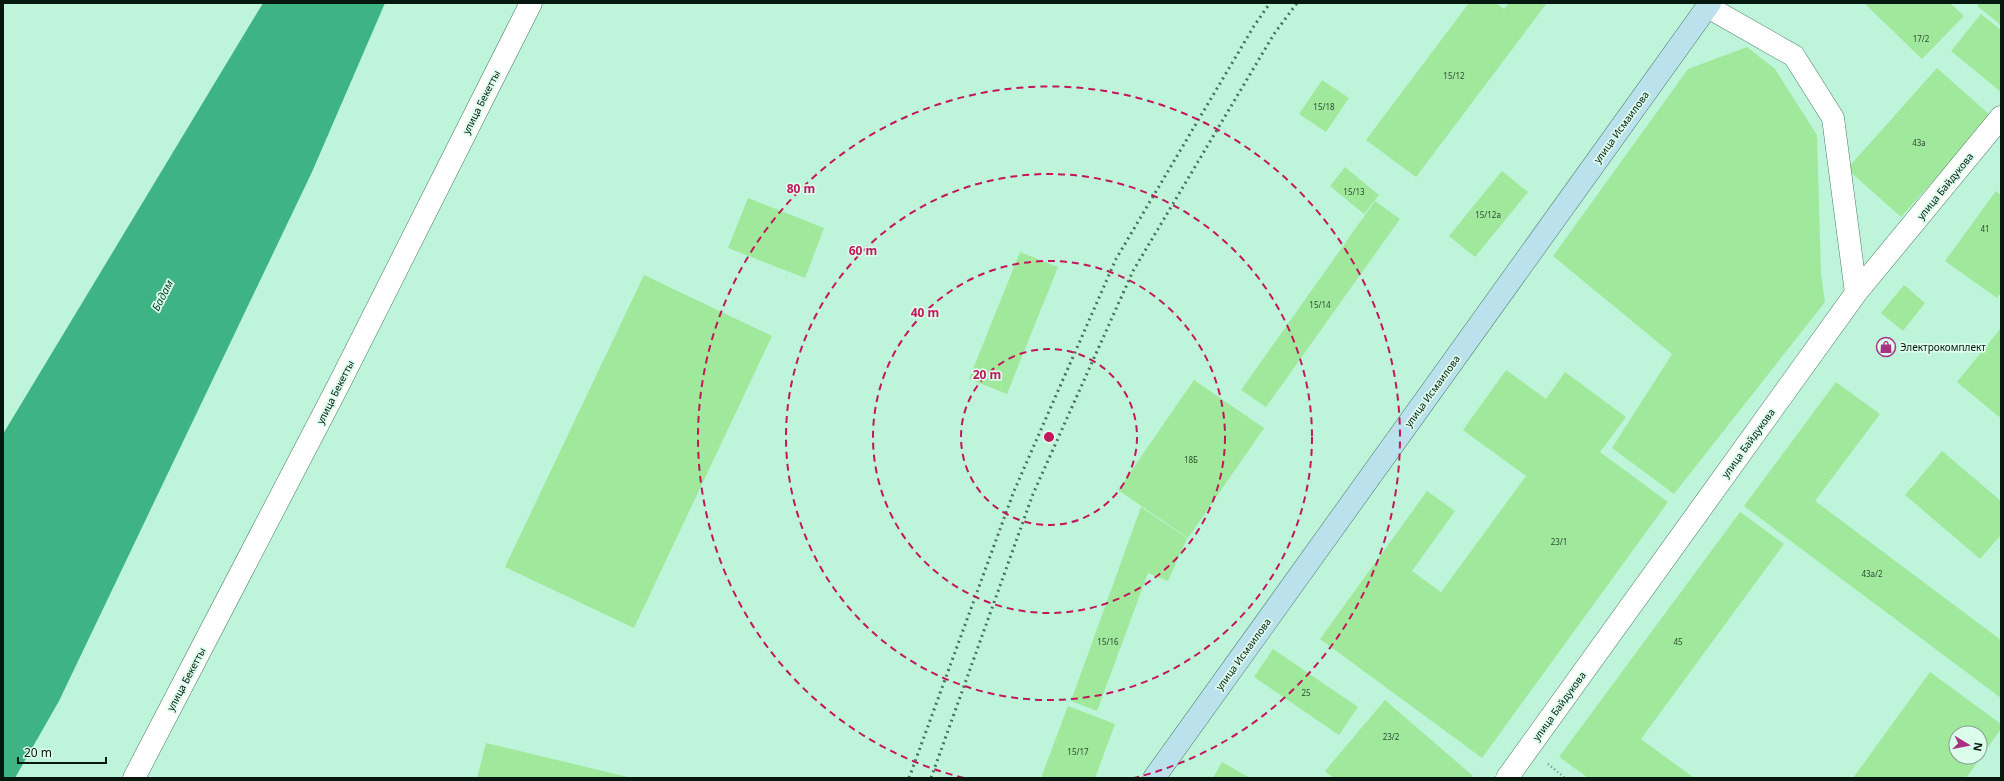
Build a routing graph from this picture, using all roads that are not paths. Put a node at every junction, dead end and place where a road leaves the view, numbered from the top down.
1 (531, 3) edge
2 (1709, 5) edge
3 (2001, 117) edge
4 (1856, 293) junction
5 (134, 778) edge
6 (1154, 778) edge
7 (1507, 778) edge

1 - 5 street, улица Бекетты
2 - 4 street
2 - 6 main road, улица Исмаилова
3 - 4 street, улица Байдукова
4 - 7 street, улица Байдукова

